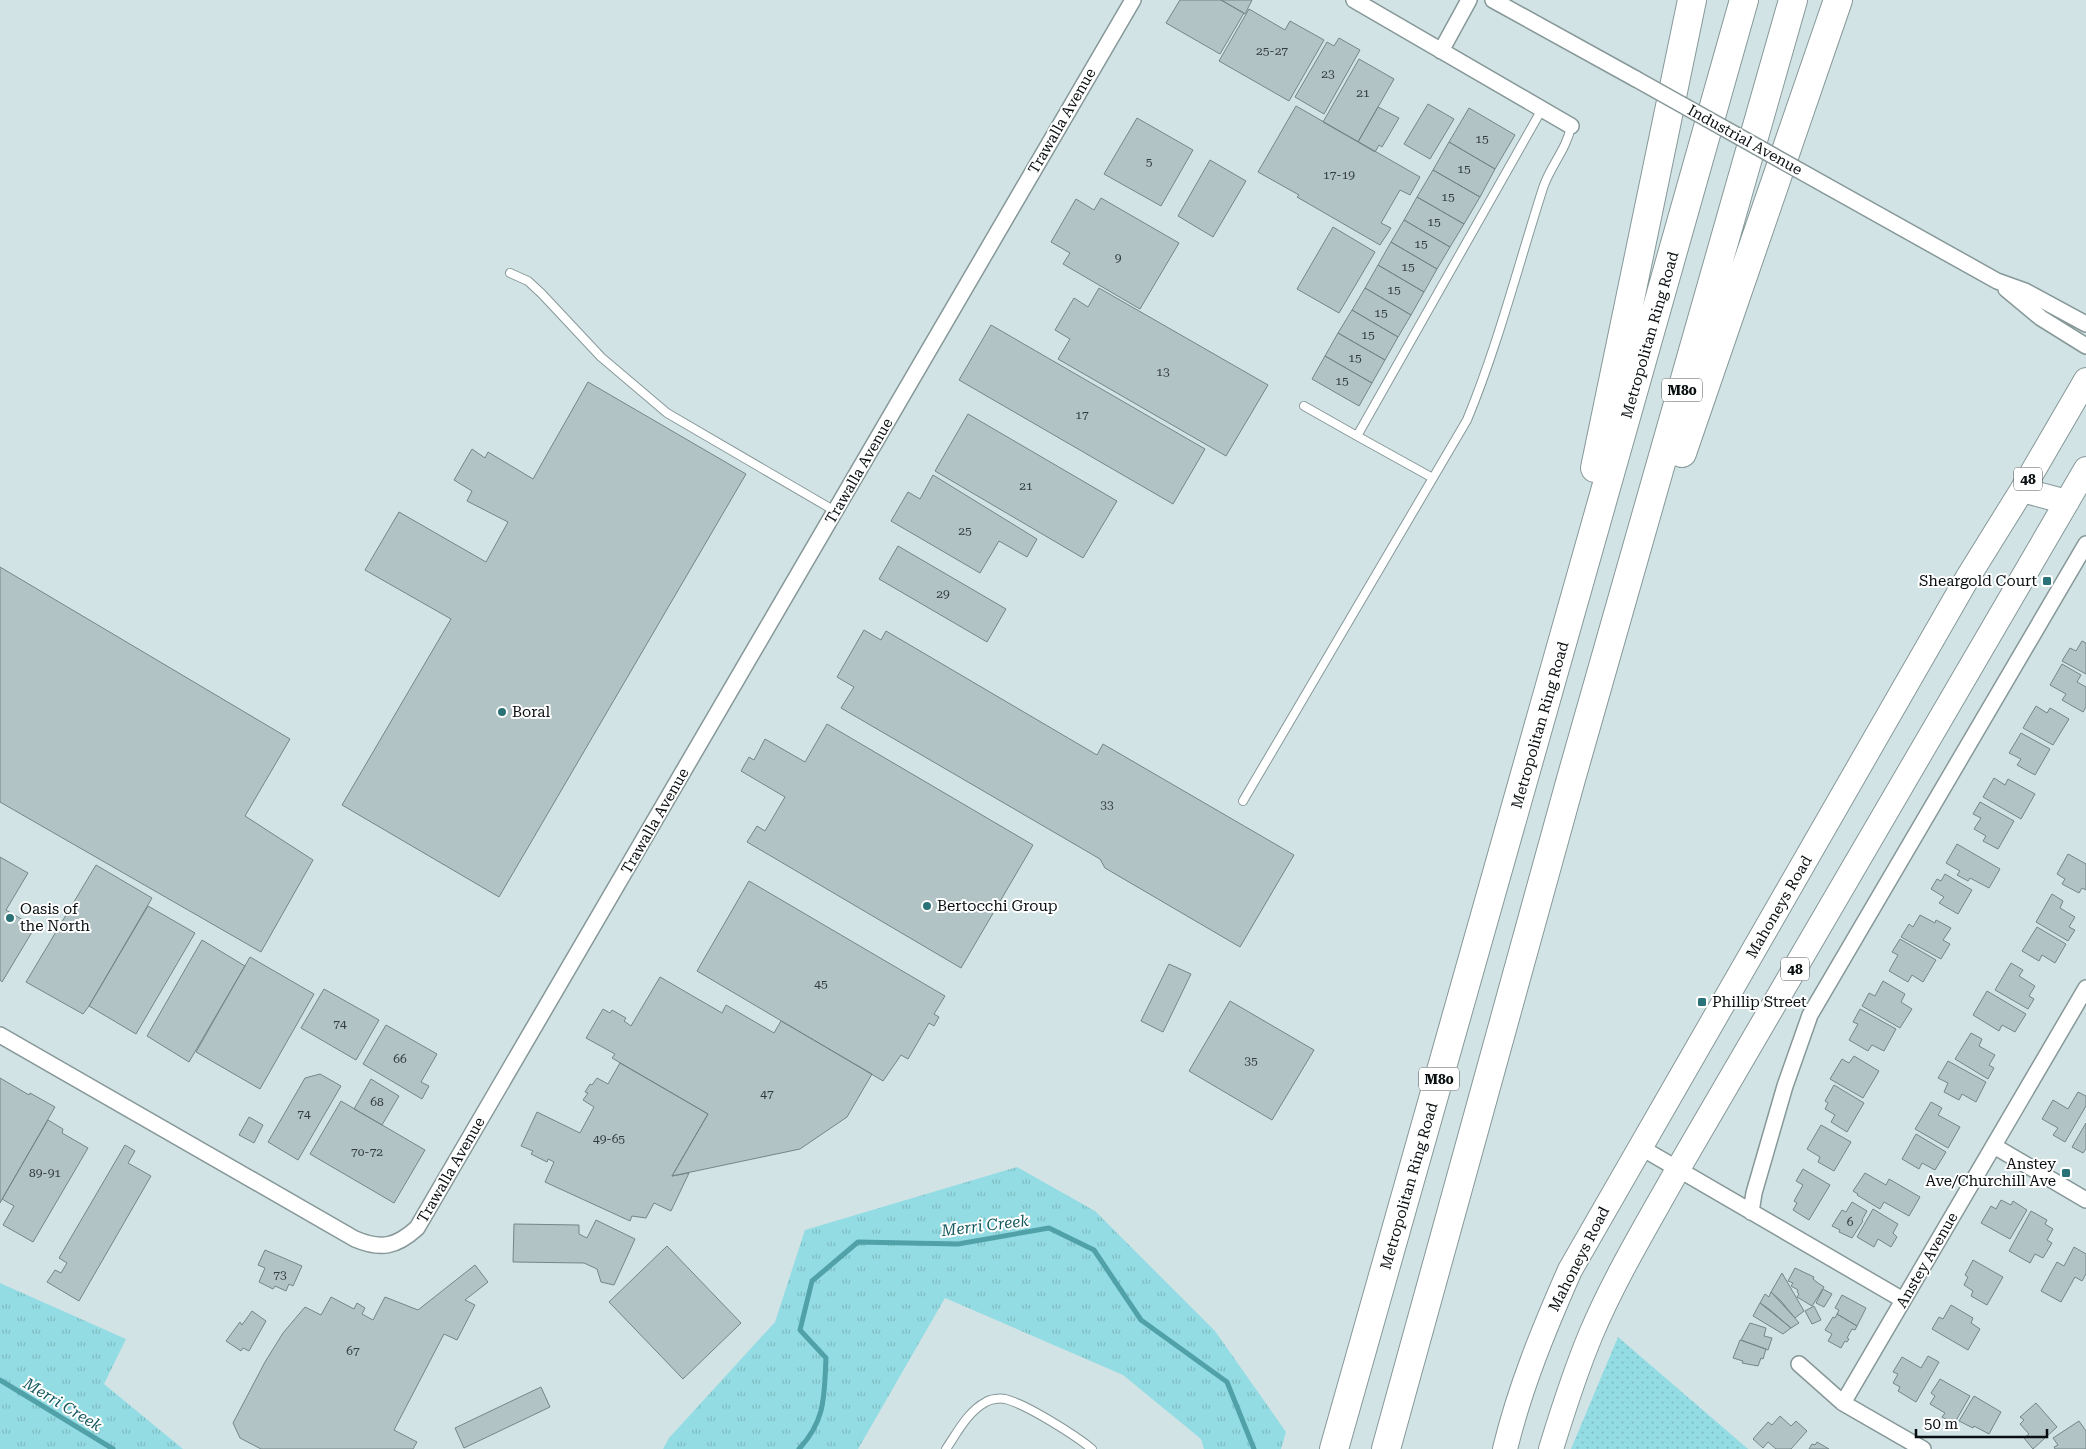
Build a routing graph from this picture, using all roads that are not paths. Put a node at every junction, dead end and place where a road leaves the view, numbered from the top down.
1 (1133, 0) edge
2 (1354, 0) edge
3 (1469, 0) edge
4 (1493, 0) edge
5 (1692, 0) edge
6 (1744, 0) edge
7 (1793, 0) edge
8 (1838, 0) edge
9 (1440, 51) junction
10 (1542, 109) junction
11 (1571, 126) joint
12 (510, 272) dead end
13 (1997, 281) junction
14 (2086, 324) edge
15 (2086, 346) edge
16 (2086, 380) edge
17 (1304, 406) dead end
18 (1357, 436) junction
19 (2086, 469) edge
20 (1432, 478) junction
21 (2022, 490) junction
22 (2067, 502) junction
23 (835, 511) junction
24 (2086, 544) edge
25 (1544, 710) junction
26 (1571, 779) junction
27 (1244, 801) dead end
28 (2086, 988) edge
29 (0, 1035) edge
30 (1994, 1146) junction
31 (1640, 1147) junction
32 (1678, 1169) junction
33 (2086, 1200) edge
34 (1750, 1212) junction
35 (1903, 1300) junction
36 (1799, 1364) dead end
37 (1843, 1403) junction
38 (946, 1449) edge
39 (1092, 1449) edge
40 (1334, 1449) edge
41 (1386, 1449) edge
42 (1505, 1449) edge
43 (1550, 1449) edge
44 (1923, 1449) edge

1 - 23 street, Trawalla Avenue
2 - 9 street
3 - 9 street
4 - 13 street, Industrial Avenue, bridge
5 - 25 highway
6 - 25 highway, Metropolitan Ring Road / M80
7 - 26 highway, M80
8 - 26 highway
9 - 10 street
10 - 11 street
10 - 18 lane
11 - 20 lane
12 - 23 lane
13 - 14 street, Industrial Avenue
13 - 15 street, Industrial Avenue
16 - 21 main road, Mahoneys Road / 48
17 - 18 lane
18 - 20 lane
19 - 22 main road, 48
20 - 27 lane
21 - 22 main road
21 - 31 main road, Mahoneys Road / 48
22 - 32 main road, 48
23 - 29 street, Trawalla Avenue
24 - 34 street
25 - 40 highway, Metropolitan Ring Road / M80
26 - 41 highway, M80
28 - 30 street, Anstey Avenue
30 - 33 street
30 - 35 street, Anstey Avenue
31 - 32 street
31 - 42 main road, Mahoneys Road / 48
32 - 34 street
32 - 43 main road, 48
34 - 35 street
35 - 37 street, Anstey Avenue
36 - 37 street
37 - 44 street
38 - 39 lane

